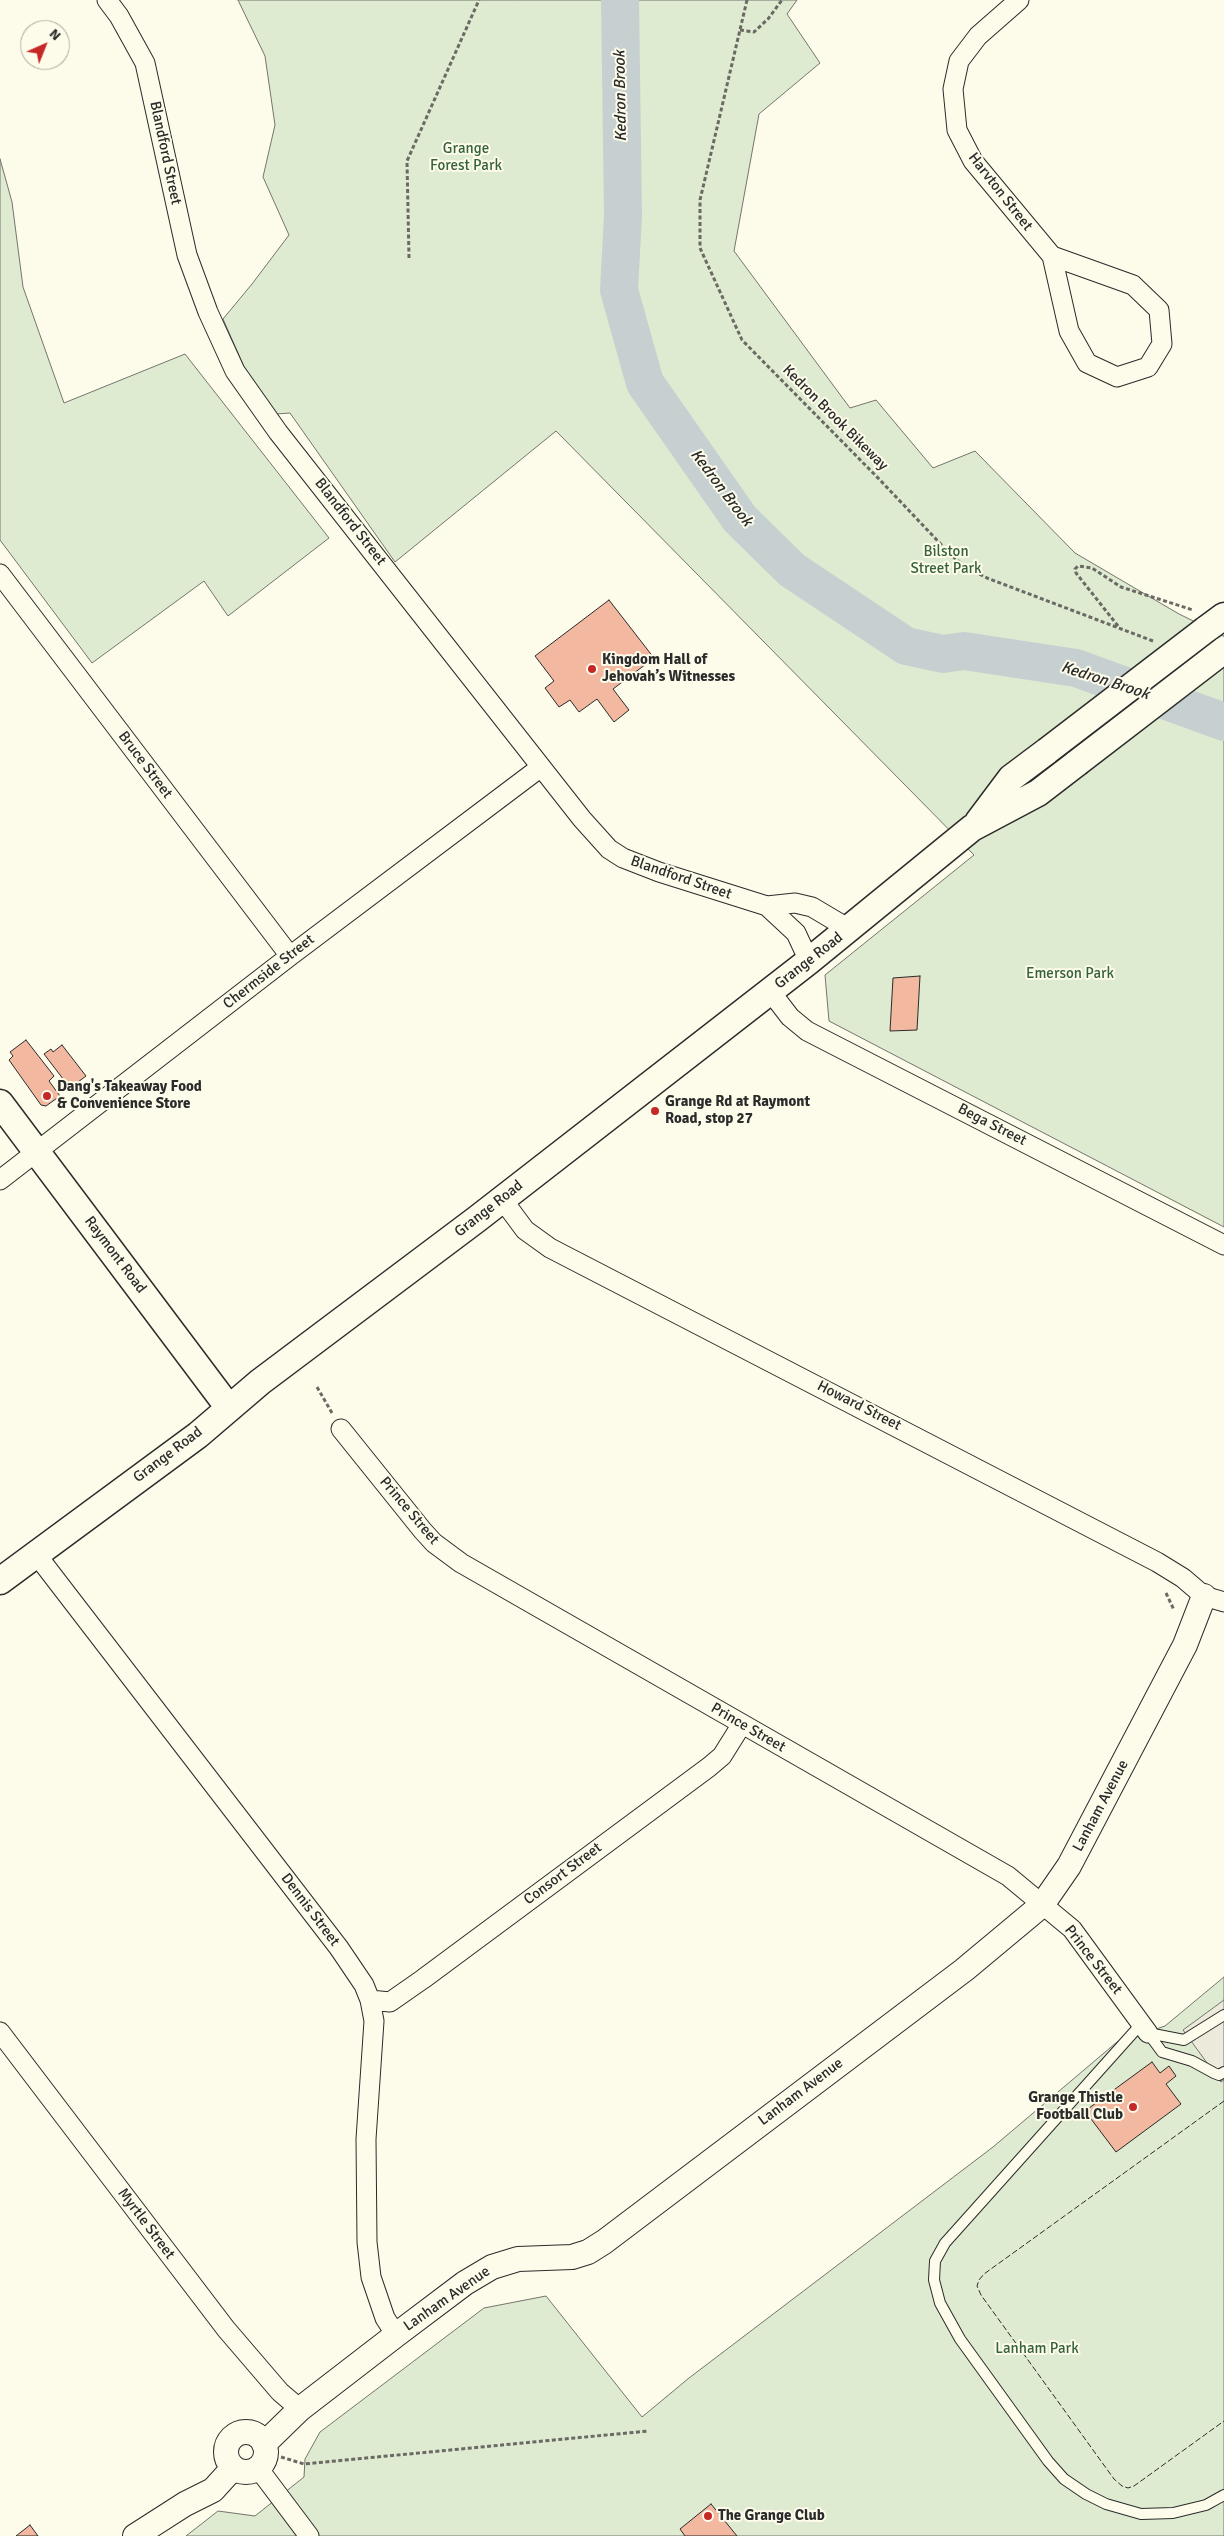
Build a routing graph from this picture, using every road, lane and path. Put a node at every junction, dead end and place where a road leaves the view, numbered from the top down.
1 (107, 0) edge
2 (478, 0) edge
3 (747, 0) edge
4 (782, 0) edge
5 (1019, 0) edge
6 (740, 30) junction
7 (1052, 256) junction
8 (409, 258) dead end
9 (0, 574) edge
10 (1210, 620) edge
11 (1118, 627) junction
12 (1162, 644) dead end
13 (1224, 650) edge
14 (541, 767) junction
15 (972, 828) junction
16 (767, 906) junction
17 (849, 929) junction
18 (290, 956) junction
19 (810, 961) junction
20 (770, 992) junction
21 (0, 1103) edge
22 (37, 1152) junction
23 (0, 1180) edge
24 (502, 1199) junction
25 (1224, 1245) edge
26 (317, 1387) dead end
27 (229, 1408) junction
28 (341, 1429) joint
29 (36, 1554) junction
30 (0, 1581) edge
31 (1162, 1591) dead end
32 (1214, 1599) edge
33 (1176, 1613) dead end
34 (742, 1724) junction
35 (1042, 1904) junction
36 (370, 2000) junction
37 (1224, 2015) edge
38 (1144, 2029) junction
39 (0, 2032) edge
40 (1224, 2072) edge
41 (396, 2335) junction
42 (300, 2409) junction
43 (648, 2431) dead end
44 (263, 2455) junction
45 (233, 2468) junction
46 (1224, 2495) edge
47 (135, 2536) edge
48 (309, 2536) edge

1 - 14 street, Blandford Street
2 - 8 path
3 - 6 path, Kedron Brook Bikeway
4 - 6 path
5 - 7 street, Harvton Street
6 - 11 path, Kedron Brook Bikeway
7 - 7 street, Harvton Street
9 - 18 street, Bruce Street
10 - 11 path
10 - 15 main road, Grange Road, bridge
11 - 12 path, Kedron Brook Bikeway
13 - 15 main road, Grange Road, bridge
14 - 16 street, Blandford Street
14 - 18 street, Chermside Street
15 - 17 main road, Grange Road
16 - 17 street, Blandford Street
16 - 19 street, Blandford Street
17 - 19 main road, Grange Road
18 - 22 street, Chermside Street
19 - 20 main road, Grange Road
20 - 24 main road, Grange Road
20 - 25 street, Bega Street
21 - 22 main road, Raymont Road
22 - 23 street, Chermside Street
22 - 27 main road, Raymont Road
24 - 27 main road, Grange Road
24 - 32 street, Howard Street
26 - 28 path
27 - 29 main road, Grange Road
28 - 34 street, Prince Street
29 - 30 main road, Grange Road
29 - 36 street, Dennis Street
31 - 33 path
32 - 35 street, Lanham Avenue
34 - 35 street, Prince Street
34 - 36 street, Consort Street
35 - 38 street, Prince Street
35 - 41 street, Lanham Avenue
36 - 41 street, Dennis Street
37 - 38 lane
38 - 40 lane
38 - 46 lane
39 - 42 street, Myrtle Street
41 - 42 street, Lanham Avenue
42 - 44 street, Lanham Avenue
43 - 44 path
44 - 45 street
44 - 45 street
44 - 48 street
45 - 47 street

